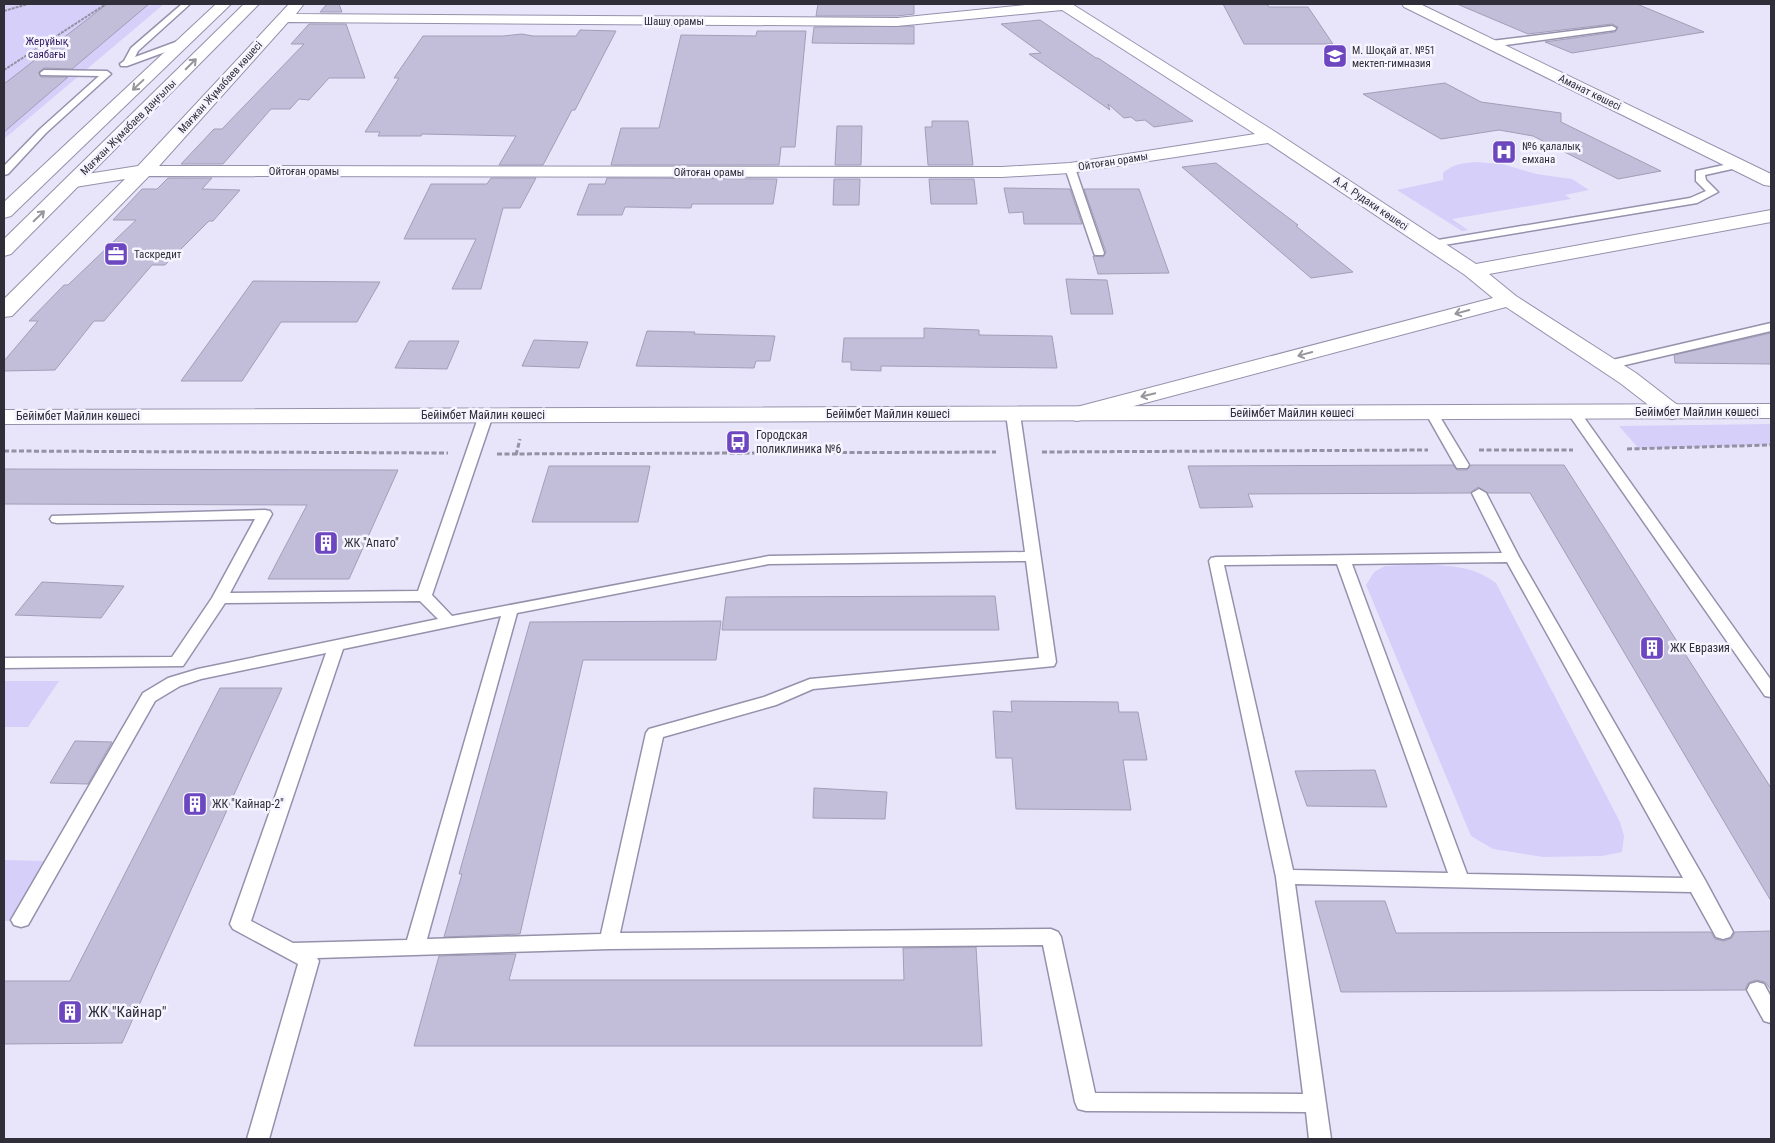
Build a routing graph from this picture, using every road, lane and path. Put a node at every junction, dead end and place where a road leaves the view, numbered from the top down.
1 (28, 4) edge
2 (106, 4) edge
3 (186, 4) edge
4 (224, 4) edge
5 (252, 4) edge
6 (297, 4) edge
7 (1064, 4) edge
8 (1409, 4) edge
9 (4, 11) edge
10 (283, 18) junction
11 (1612, 28) dead end
12 (184, 42) junction
13 (1491, 44) junction
14 (128, 62) junction
15 (4, 70) edge
16 (44, 74) dead end
17 (107, 74) junction
18 (1271, 137) junction
19 (9, 162) edge
20 (1738, 165) junction
21 (1070, 168) junction
22 (144, 171) junction
23 (4, 172) edge
24 (75, 181) junction
25 (1771, 181) edge
26 (4, 212) edge
27 (1771, 216) edge
28 (1432, 244) junction
29 (4, 250) edge
30 (1099, 253) dead end
31 (1472, 271) junction
32 (1509, 300) junction
33 (4, 311) edge
34 (1771, 327) edge
35 (1608, 365) junction
36 (1771, 411) edge
37 (1431, 412) junction
38 (1573, 412) junction
39 (1672, 412) junction
40 (1013, 414) junction
41 (1077, 414) junction
42 (486, 415) junction
43 (4, 417) edge
44 (1771, 445) edge
45 (1453, 450) junction
46 (1600, 450) junction
47 (4, 451) edge
48 (1018, 452) junction
49 (472, 454) junction
50 (1462, 466) dead end
51 (1479, 493) dead end
52 (57, 519) dead end
53 (1032, 556) junction
54 (1512, 557) junction
55 (1343, 559) junction
56 (424, 596) junction
57 (220, 598) junction
58 (510, 611) junction
59 (449, 621) junction
60 (336, 646) junction
61 (4, 663) edge
62 (1771, 692) edge
63 (1285, 877) junction
64 (1460, 880) junction
65 (1698, 885) junction
66 (21, 920) dead end
67 (1723, 932) dead end
68 (610, 941) junction
69 (415, 947) junction
70 (291, 951) junction
71 (1757, 990) dead end
72 (1771, 1015) edge
73 (1315, 1103) junction
74 (258, 1139) edge
75 (1320, 1139) edge

1 - 9 path
2 - 15 path
3 - 14 lane
4 - 12 street, Мағжан Жұмабаев даңғылы
24 -> 5 street, Мағжан Жұмабаев даңғылы
6 - 10 street, Мағжан Жұмабаев көшесі
7 - 10 street, Шашу орамы
7 - 18 street, А.А. Рудаки көшесі
8 - 13 street, Аманат көшесі
10 - 22 street, Мағжан Жұмабаев көшесі
11 - 13 lane
12 - 14 lane
12 -> 26 street, Мағжан Жұмабаев даңғылы
13 - 20 street, Аманат көшесі
14 - 17 lane
16 - 17 lane
17 - 19 lane
18 - 21 street, Ойтоған орамы
18 - 28 street, А.А. Рудаки көшесі
19 - 23 lane
20 - 25 street, Аманат көшесі
20 - 28 lane
21 - 22 street, Ойтоған орамы
21 - 30 lane
22 - 24 street, Ойтоған орамы
22 - 33 street, Мағжан Жұмабаев көшесі
29 -> 24 street, Мағжан Жұмабаев даңғылы
27 - 31 street
28 - 31 street, А.А. Рудаки көшесі
31 - 32 street, А.А. Рудаки көшесі
32 - 35 street, А.А. Рудаки көшесі
32 -> 41 street
34 - 35 lane
35 - 39 street, А.А. Рудаки көшесі
36 - 39 street, Бейімбет Майлин көшесі
37 - 38 street, Бейімбет Майлин көшесі
37 - 41 street, Бейімбет Майлин көшесі
37 - 45 lane
38 - 39 street, Бейімбет Майлин көшесі
38 - 46 lane
40 - 41 street, Бейімбет Майлин көшесі
40 - 42 street, Бейімбет Майлин көшесі
40 - 48 lane
42 - 43 street, Бейімбет Майлин көшесі
42 - 49 lane
44 - 46 path
45 - 46 path
45 - 48 path
45 - 50 lane
46 - 62 lane
47 - 49 path
48 - 49 path
48 - 53 lane
49 - 56 lane
51 - 54 lane
52 - 57 lane
53 - 58 lane
53 - 68 lane
54 - 55 lane
54 - 65 lane
55 - 63 lane
55 - 64 lane
56 - 57 lane
56 - 59 lane
57 - 61 lane
58 - 59 lane
58 - 69 lane
59 - 60 lane
60 - 66 lane
60 - 70 lane
63 - 64 lane
63 - 73 lane
64 - 65 lane
65 - 67 lane
68 - 69 lane
68 - 73 lane
69 - 70 lane
70 - 74 lane
71 - 72 lane
73 - 75 lane

